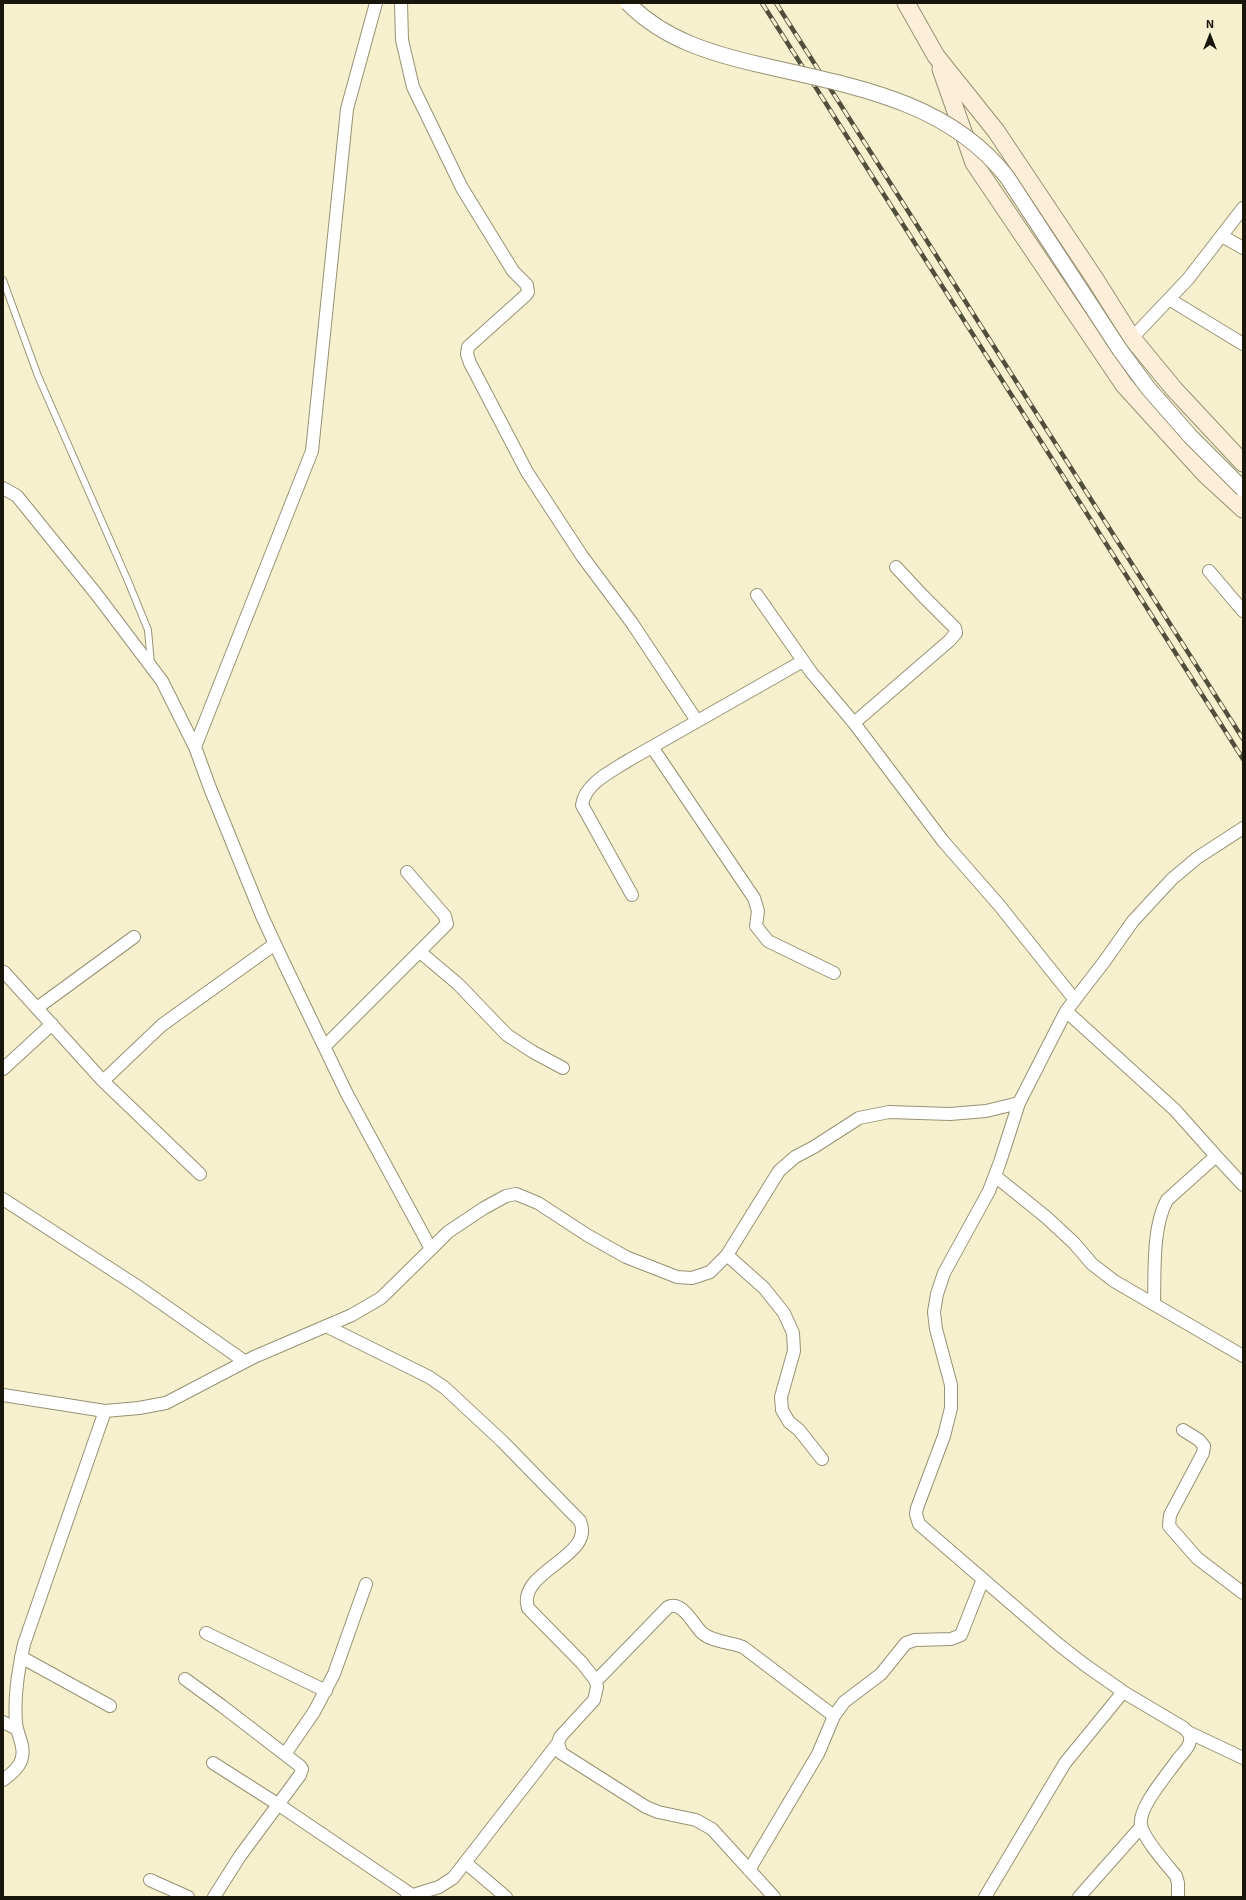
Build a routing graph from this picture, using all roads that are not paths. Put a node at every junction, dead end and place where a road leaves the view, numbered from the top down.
1 (376, 3) edge
2 (401, 3) edge
3 (628, 3) edge
4 (906, 3) edge
5 (936, 56) junction
6 (1243, 208) edge
7 (1222, 236) junction
8 (1243, 248) edge
9 (3, 280) edge
10 (1169, 299) junction
11 (1132, 338) junction
12 (1243, 344) edge
13 (1243, 463) edge
14 (3, 488) edge
15 (1243, 489) edge
16 (1243, 509) edge
17 (896, 567) dead end
18 (1209, 571) dead end
19 (757, 595) dead end
20 (1243, 611) edge
21 (803, 661) junction
22 (151, 666) junction
23 (697, 721) junction
24 (854, 723) junction
25 (195, 747) junction
26 (652, 747) junction
27 (1243, 828) edge
28 (407, 872) dead end
29 (632, 895) dead end
30 (134, 937) dead end
31 (275, 944) junction
32 (420, 952) junction
33 (4, 972) dead end
34 (834, 973) dead end
35 (1075, 1000) junction
36 (37, 1008) junction
37 (1066, 1011) junction
38 (52, 1024) junction
39 (325, 1046) junction
40 (563, 1068) dead end
41 (3, 1069) edge
42 (104, 1081) junction
43 (1020, 1103) junction
44 (1216, 1156) junction
45 (200, 1174) dead end
46 (995, 1176) junction
47 (1243, 1185) edge
48 (3, 1199) edge
49 (431, 1249) junction
50 (727, 1254) junction
51 (1154, 1304) junction
52 (326, 1326) junction
53 (1243, 1356) edge
54 (244, 1361) junction
55 (3, 1395) edge
56 (105, 1411) junction
57 (1182, 1430) dead end
58 (822, 1459) dead end
59 (983, 1579) junction
60 (366, 1584) dead end
61 (1243, 1593) edge
62 (206, 1633) dead end
63 (21, 1657) junction
64 (185, 1680) dead end
65 (596, 1681) junction
66 (326, 1691) junction
67 (1123, 1692) junction
68 (110, 1706) dead end
69 (834, 1716) junction
70 (3, 1722) edge
71 (17, 1729) junction
72 (1188, 1732) junction
73 (558, 1743) junction
74 (285, 1754) junction
75 (1243, 1758) edge
76 (213, 1763) dead end
77 (3, 1780) edge
78 (279, 1805) junction
79 (1141, 1827) junction
80 (466, 1863) junction
81 (749, 1870) junction
82 (150, 1880) dead end
83 (410, 1896) edge
84 (188, 1897) edge
85 (214, 1897) edge
86 (506, 1897) edge
87 (774, 1897) edge
88 (985, 1897) edge
89 (1079, 1897) edge
90 (1178, 1897) edge

1 - 25 street
2 - 23 street
3 - 15 street, bridge
4 - 5 main road
5 - 11 main road
5 - 16 main road
6 - 7 street
7 - 8 street
7 - 10 street
9 - 22 lane
10 - 11 street
10 - 12 street
11 - 13 main road
14 - 22 street
17 - 24 street
18 - 20 street
19 - 21 street
21 - 23 street
21 - 24 street
22 - 25 street
23 - 26 street
24 - 35 street
25 - 31 street
26 - 29 street
26 - 34 street
27 - 35 street
28 - 32 street
30 - 36 street
31 - 39 street
31 - 42 street
32 - 39 street
32 - 40 street
33 - 36 street
35 - 37 street
36 - 38 street
37 - 43 street
37 - 44 street
38 - 41 street
38 - 42 street
39 - 49 street
42 - 45 street
43 - 46 street
43 - 50 street
44 - 47 street
44 - 51 street
46 - 51 street
46 - 59 street
48 - 54 street
49 - 50 street
49 - 52 street
50 - 58 street
51 - 53 street
52 - 54 street
52 - 65 street
54 - 56 street
55 - 56 street
56 - 63 street
57 - 61 street
59 - 67 street
59 - 69 street
60 - 66 street
62 - 66 street
63 - 68 street
63 - 71 street
64 - 74 street
65 - 69 street
65 - 73 street
66 - 74 street
67 - 72 street
67 - 88 street
69 - 81 street
70 - 71 street
71 - 77 street
72 - 75 street
72 - 79 street
73 - 80 street
73 - 81 street
74 - 78 street
76 - 78 street
78 - 83 street
78 - 85 street
79 - 89 street
79 - 90 street
80 - 83 street
80 - 86 street
81 - 87 street
82 - 84 street

